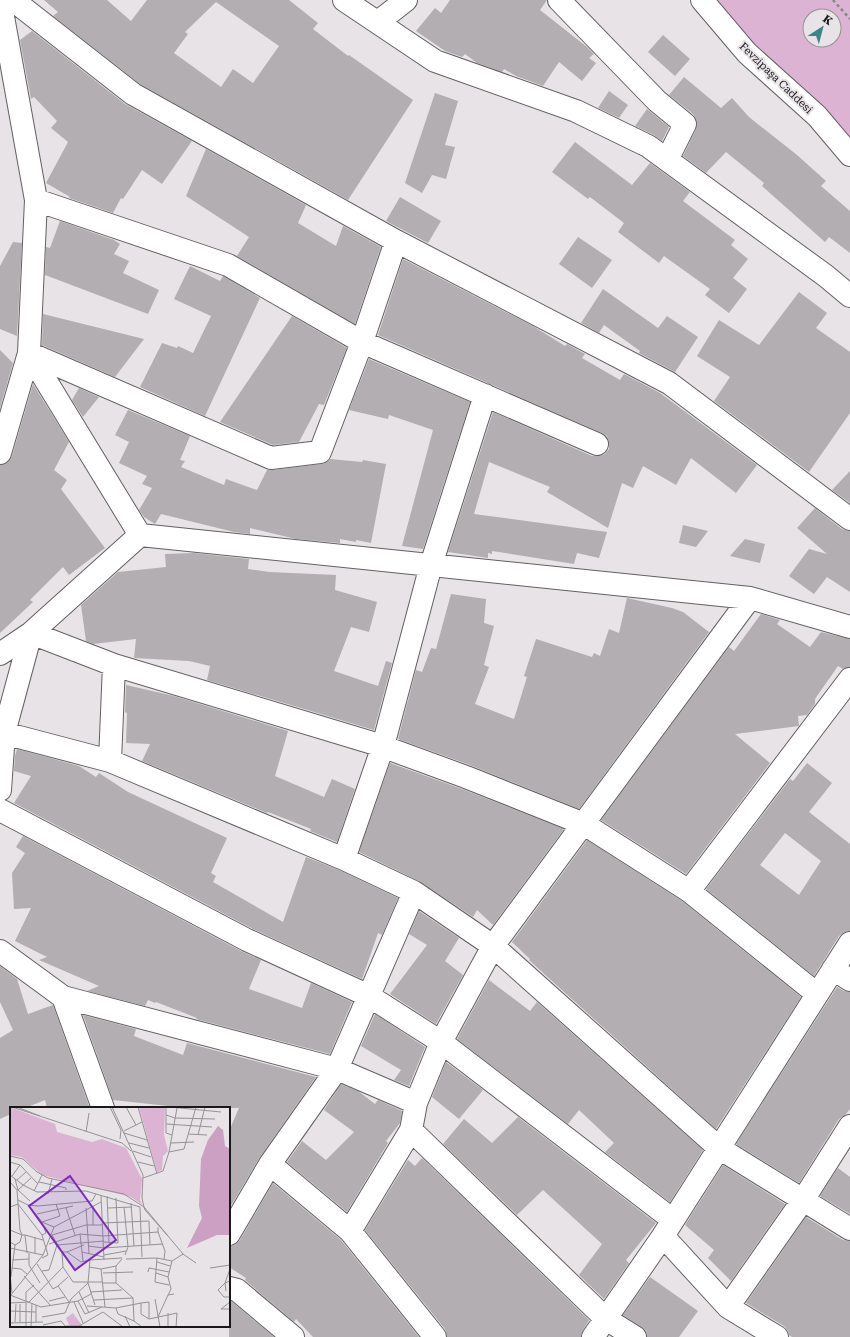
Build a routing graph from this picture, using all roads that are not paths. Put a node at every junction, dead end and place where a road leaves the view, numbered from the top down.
1 (0, 0) edge
2 (13, 0) edge
3 (344, 0) edge
4 (406, 0) edge
5 (559, 0) edge
6 (702, 0) edge
7 (378, 22) junction
8 (850, 155) edge
9 (668, 160) junction
10 (36, 200) junction
11 (396, 241) junction
12 (850, 296) edge
13 (362, 342) junction
14 (29, 353) junction
15 (485, 395) junction
16 (597, 444) dead end
17 (0, 453) edge
18 (850, 519) edge
19 (140, 535) junction
20 (431, 565) junction
21 (750, 598) junction
22 (850, 627) edge
23 (31, 633) junction
24 (0, 654) edge
25 (114, 664) junction
26 (850, 679) edge
27 (2, 733) edge
28 (383, 746) junction
29 (110, 761) junction
30 (0, 790) edge
31 (0, 810) edge
32 (584, 824) junction
33 (344, 859) junction
34 (689, 891) junction
35 (414, 892) junction
36 (850, 943) edge
37 (493, 946) junction
38 (0, 951) edge
39 (842, 975) edge
40 (817, 994) junction
41 (369, 996) junction
42 (63, 997) junction
43 (441, 1042) junction
44 (337, 1069) junction
45 (416, 1103) junction
46 (102, 1107) edge
47 (850, 1126) edge
48 (411, 1130) junction
49 (718, 1148) junction
50 (270, 1164) junction
51 (803, 1200) junction
52 (668, 1228) junction
53 (850, 1229) edge
54 (230, 1232) edge
55 (350, 1232) junction
56 (230, 1288) edge
57 (728, 1307) junction
58 (606, 1319) junction
59 (293, 1337) edge
60 (436, 1337) edge
61 (594, 1337) edge
62 (635, 1337) edge
63 (778, 1337) edge

1 - 10 street
2 - 11 street
3 - 7 street
4 - 7 street
5 - 9 street
6 - 8 street, Fevzipaşa Caddesi
7 - 9 street
9 - 12 street
10 - 13 street
10 - 14 street
11 - 13 street
11 - 18 street
13 - 14 street
13 - 15 street
14 - 17 street
14 - 19 street
15 - 16 street
15 - 20 street
19 - 20 street
19 - 23 street
20 - 21 street
20 - 28 street
21 - 22 street
21 - 32 street
23 - 24 street
23 - 25 street
23 - 27 street
25 - 28 street
25 - 29 street
26 - 34 street
27 - 29 street
27 - 30 street
28 - 32 street
28 - 33 street
29 - 33 street
31 - 41 street
32 - 34 street
32 - 37 street
33 - 35 street
34 - 40 street
35 - 37 street
35 - 41 street
36 - 39 street
37 - 43 street
37 - 49 street
38 - 42 street
39 - 40 street
40 - 49 street
41 - 43 street
41 - 44 street
42 - 44 street
42 - 46 street
43 - 45 street
43 - 52 street
44 - 45 street
44 - 50 street
45 - 48 street
47 - 51 street
48 - 55 street
48 - 58 street
49 - 51 street
49 - 52 street
50 - 54 street
50 - 55 street
51 - 53 street
51 - 57 street
52 - 57 street
52 - 58 street
55 - 60 street
56 - 59 street
57 - 63 street
58 - 61 street
58 - 62 street

